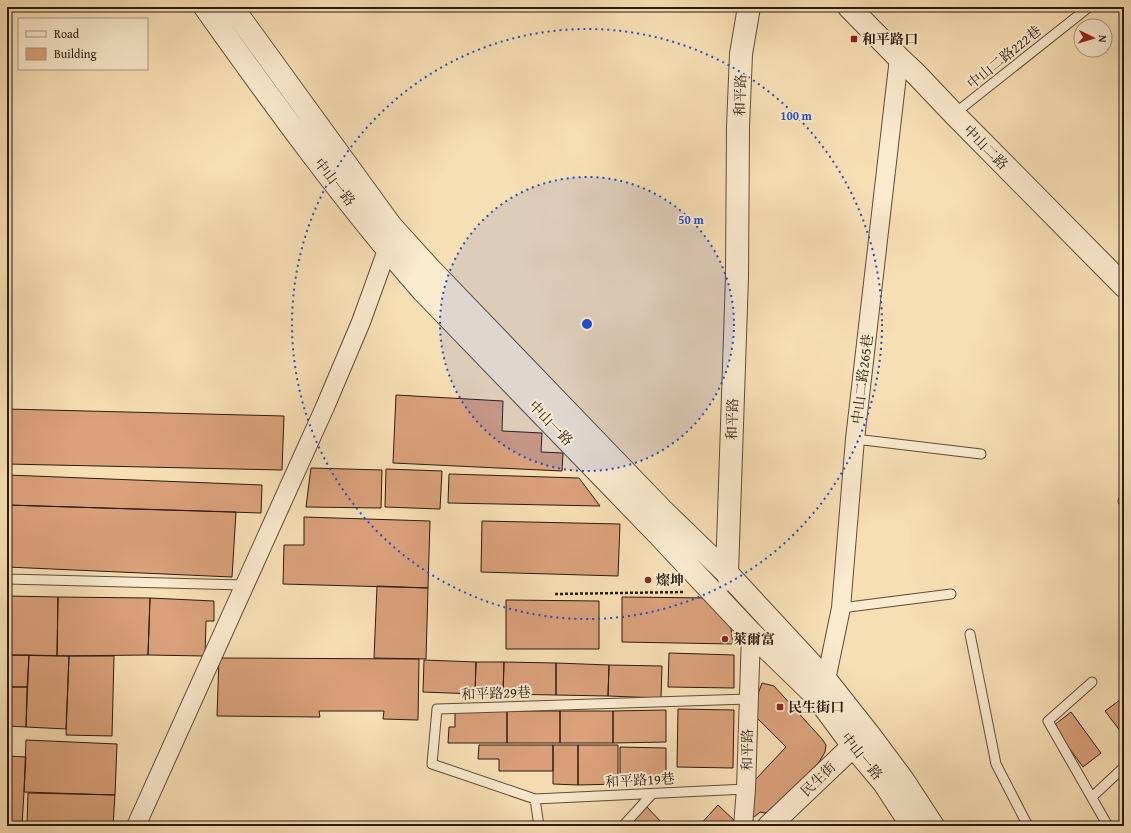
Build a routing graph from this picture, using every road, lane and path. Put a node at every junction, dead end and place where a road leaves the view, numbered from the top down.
1 (205, 7) edge
2 (232, 7) edge
3 (749, 7) edge
4 (849, 7) edge
5 (1089, 7) edge
6 (899, 58) junction
7 (954, 114) junction
8 (387, 250) junction
9 (1123, 283) edge
10 (855, 439) junction
11 (981, 454) dead end
12 (727, 573) junction
13 (7, 579) edge
14 (244, 585) junction
15 (712, 592) junction
16 (555, 594) dead end
17 (951, 594) dead end
18 (841, 608) junction
19 (751, 633) junction
20 (970, 634) dead end
21 (1092, 682) dead end
22 (821, 688) junction
23 (748, 699) junction
24 (862, 741) junction
25 (1124, 767) edge
26 (746, 789) junction
27 (652, 794) junction
28 (1092, 797) junction
29 (535, 799) junction
30 (136, 826) edge
31 (539, 826) edge
32 (623, 826) edge
33 (743, 826) edge
34 (769, 826) edge
35 (912, 826) edge
36 (933, 826) edge
37 (1028, 826) edge
38 (1108, 826) edge

1 - 8 street, 中山一路
2 - 12 street, 中山一路
3 - 12 street, 和平路
4 - 6 street, 中山二路
5 - 7 lane, 中山二路222巷
6 - 7 street, 中山二路
6 - 10 street, 中山二路265巷
7 - 9 street, 中山二路
8 - 14 street
8 - 15 street, 中山一路
10 - 11 lane
10 - 18 street, 中山二路265巷
12 - 19 street, 和平路
12 - 22 street, 中山一路
13 - 14 lane
14 - 30 street
15 - 16 path
15 - 19 street, 中山一路
17 - 18 lane
18 - 22 street, 中山二路265巷
19 - 22 street, 中山一路
19 - 23 street, 和平路
20 - 37 lane
21 - 28 lane
22 - 24 street, 中山一路
23 - 26 street, 和平路
23 - 29 lane, 和平路29巷
24 - 34 street, 民生街
24 - 35 street, 中山一路
24 - 36 street, 中山一路
25 - 28 lane
26 - 27 lane, 和平路19巷
26 - 33 street, 和平路
27 - 29 lane, 和平路19巷
27 - 32 lane
28 - 38 lane
29 - 31 lane

